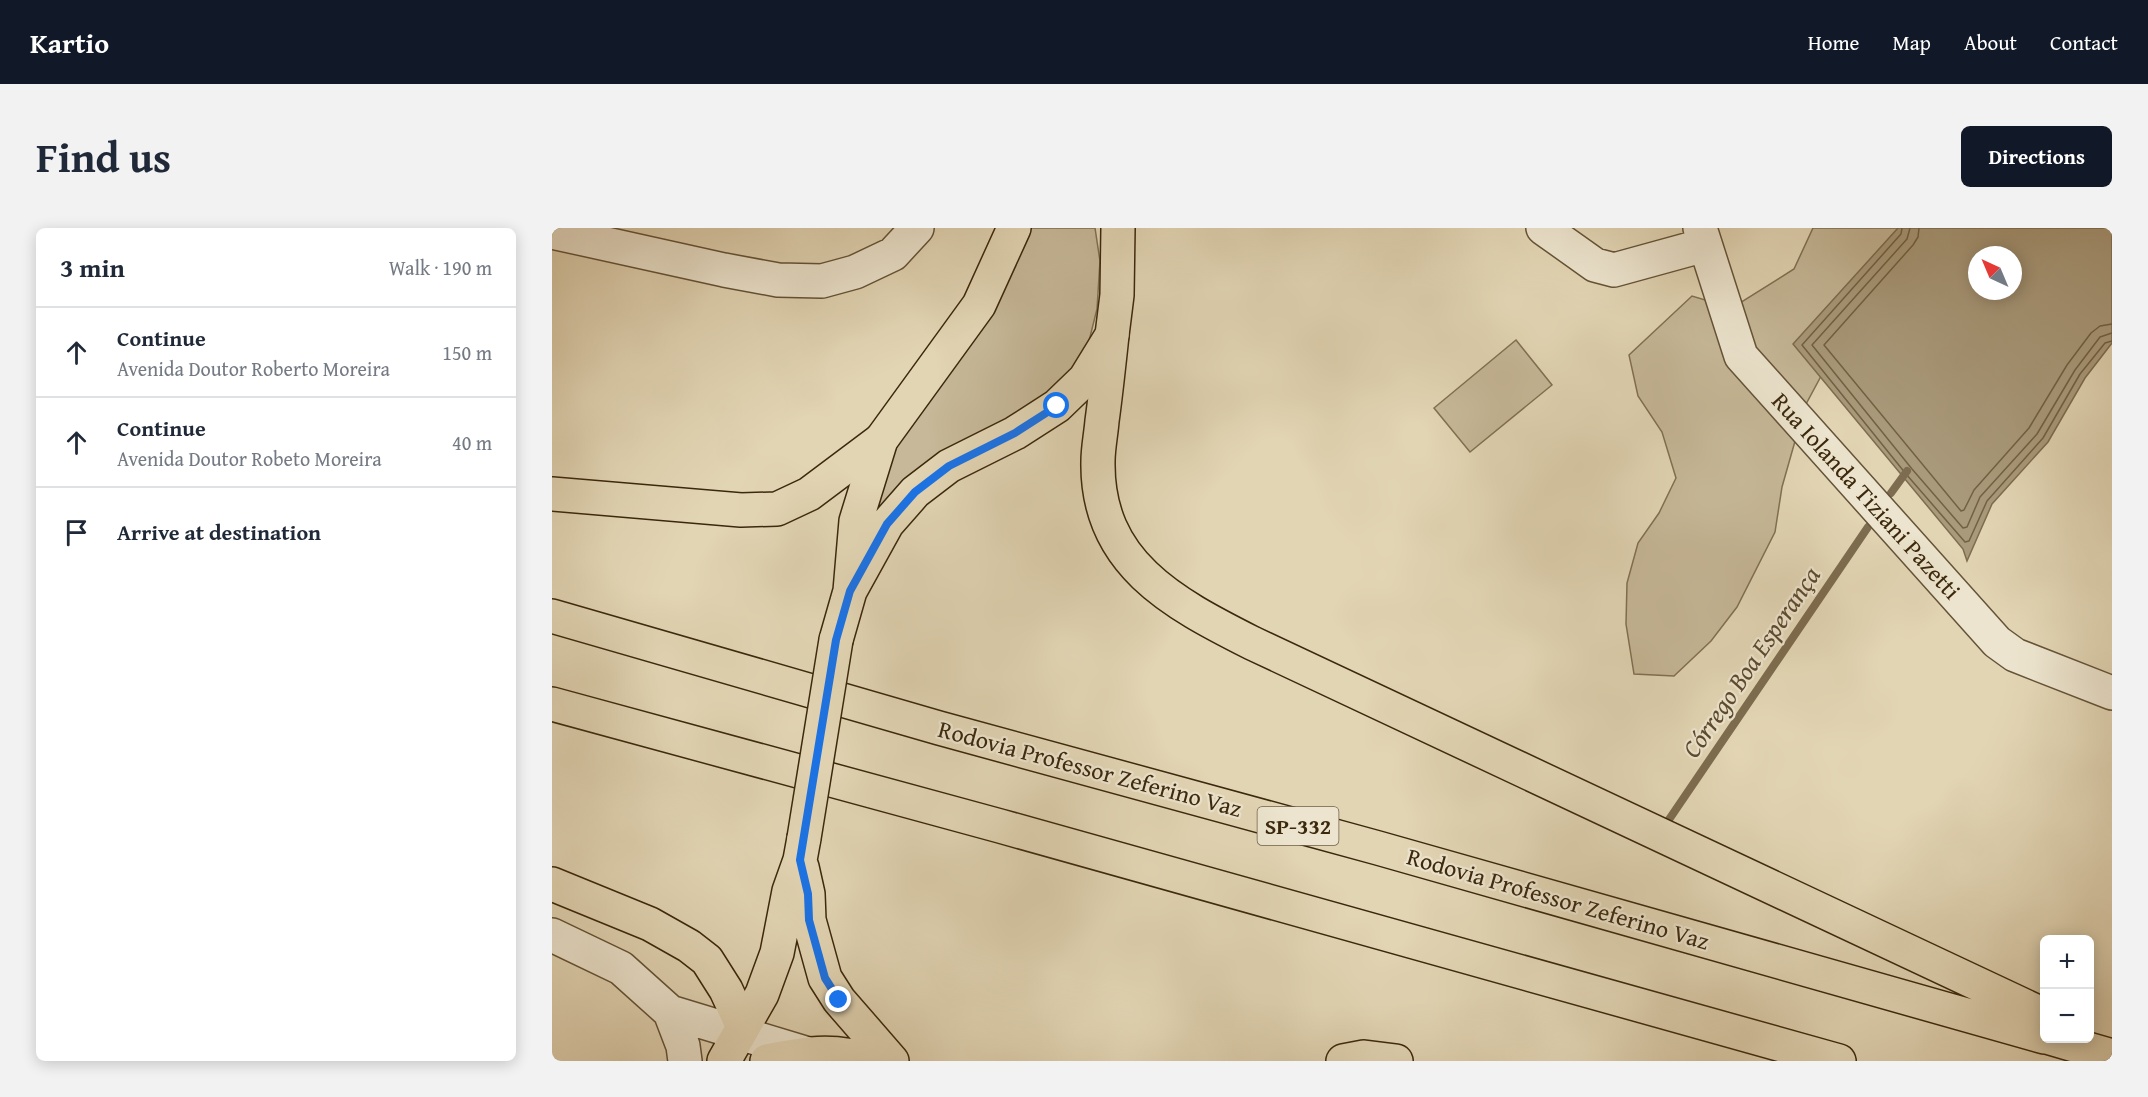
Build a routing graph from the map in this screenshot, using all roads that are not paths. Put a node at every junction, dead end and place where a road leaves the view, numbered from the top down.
1 (917, 228) edge
2 (1014, 228) edge
3 (1118, 228) edge
4 (1543, 228) edge
5 (552, 232) edge
6 (1703, 237) edge
7 (1112, 334) junction
8 (881, 441) junction
9 (552, 494) edge
10 (850, 591) junction
11 (552, 616) edge
12 (2112, 693) edge
13 (552, 704) edge
14 (802, 849) junction
15 (552, 884) edge
16 (552, 935) edge
17 (670, 1012) junction
18 (2040, 1013) edge
19 (742, 1029) junction
20 (2094, 1029) edge
21 (2112, 1035) edge
22 (2040, 1036) edge
23 (2067, 1043) edge
24 (805, 1053) junction
25 (2112, 1056) edge
26 (685, 1061) edge
27 (724, 1061) edge
28 (767, 1061) edge
29 (868, 1061) edge
30 (892, 1061) edge
31 (1343, 1061) edge
32 (1396, 1061) edge
33 (1839, 1061) edge

1 - 5 street
2 - 8 main road
3 - 7 main road
4 - 6 street
6 - 12 street, Rua Iolanda Tiziani Pazetti
7 - 10 main road
7 - 18 main road
8 - 9 main road
8 - 10 main road
10 - 14 main road, bridge
11 - 22 main road, Rodovia Professor Zeferino Vaz / SP-332
13 - 33 main road
14 - 19 main road
14 - 30 main road
15 - 19 main road
16 - 17 street
17 - 19 street
17 - 26 street
19 - 24 street
19 - 27 main road
20 - 21 main road
23 - 25 main road
24 - 28 main road
24 - 29 main road
31 - 32 main road

